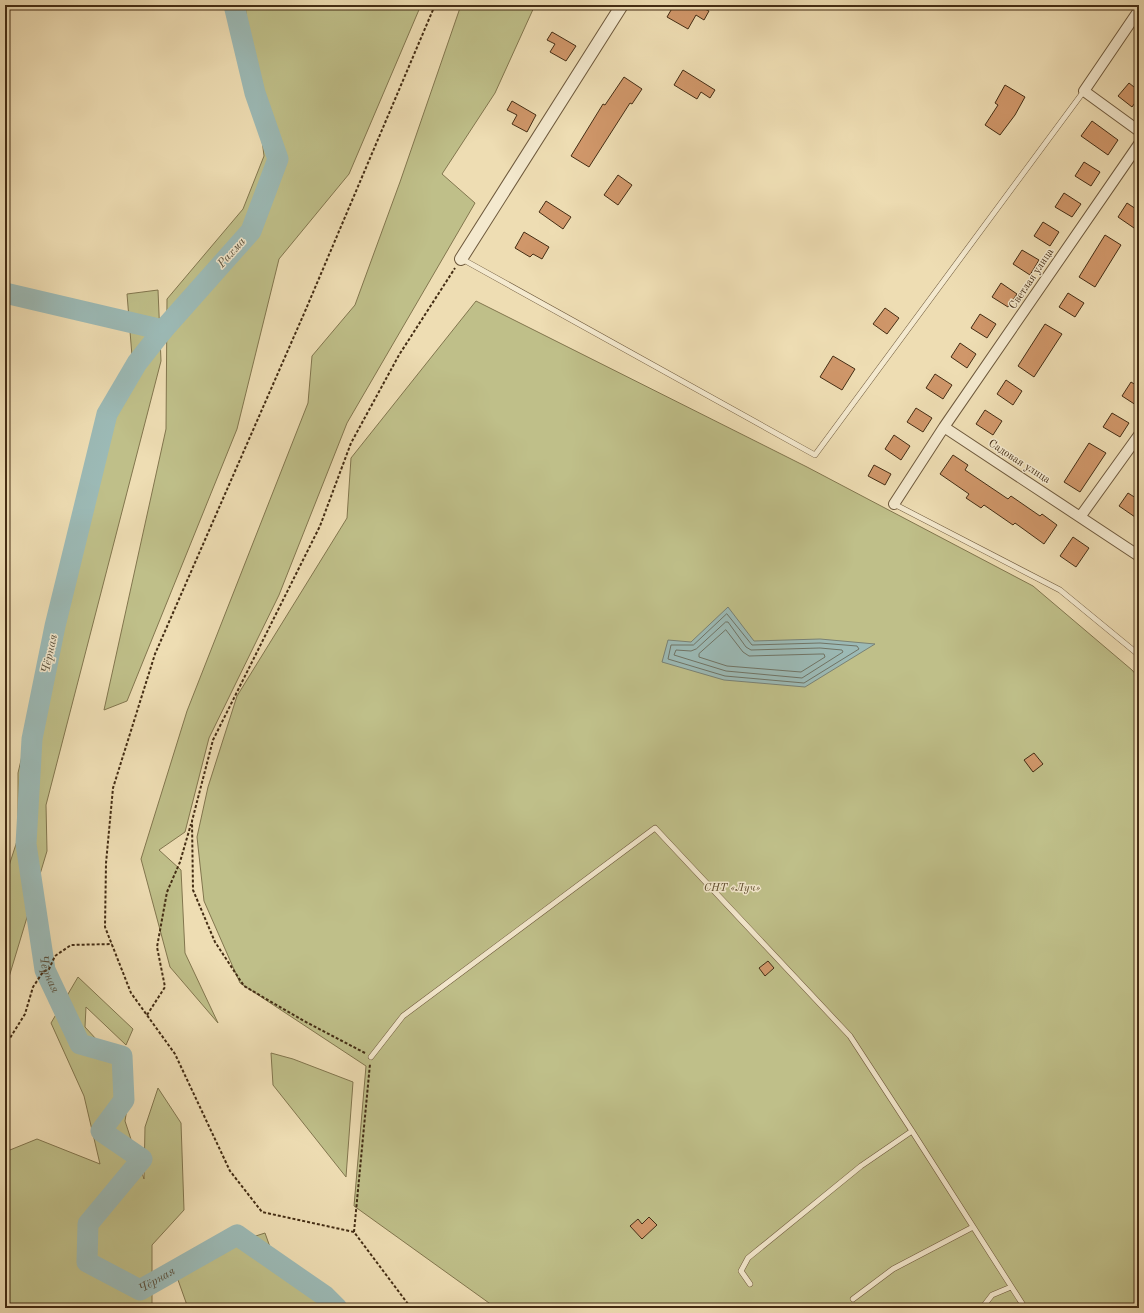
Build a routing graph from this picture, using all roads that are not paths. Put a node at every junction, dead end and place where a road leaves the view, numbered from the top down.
1 (622, 5) edge
2 (1139, 10) edge
3 (1084, 91) junction
4 (1139, 130) edge
5 (1139, 144) edge
6 (461, 259) joint
7 (944, 427) junction
8 (1139, 435) edge
9 (894, 504) joint
10 (1080, 517) junction
11 (1139, 556) edge
12 (1139, 655) edge
13 (371, 1057) road end
14 (912, 1131) junction
15 (974, 1227) junction
16 (750, 1284) dead end
17 (1011, 1287) junction
18 (853, 1299) dead end
19 (982, 1308) edge
20 (1025, 1308) edge

1 - 6 street
2 - 3 street
3 - 4 street
3 - 6 lane
5 - 7 street, Светлая улица
7 - 9 street, Светлая улица
7 - 10 street, Садовая улица
8 - 10 street
9 - 12 lane
10 - 11 street, Садовая улица
13 - 14 lane
14 - 15 lane
14 - 16 lane
15 - 17 lane
15 - 18 lane
17 - 19 lane
17 - 20 lane

